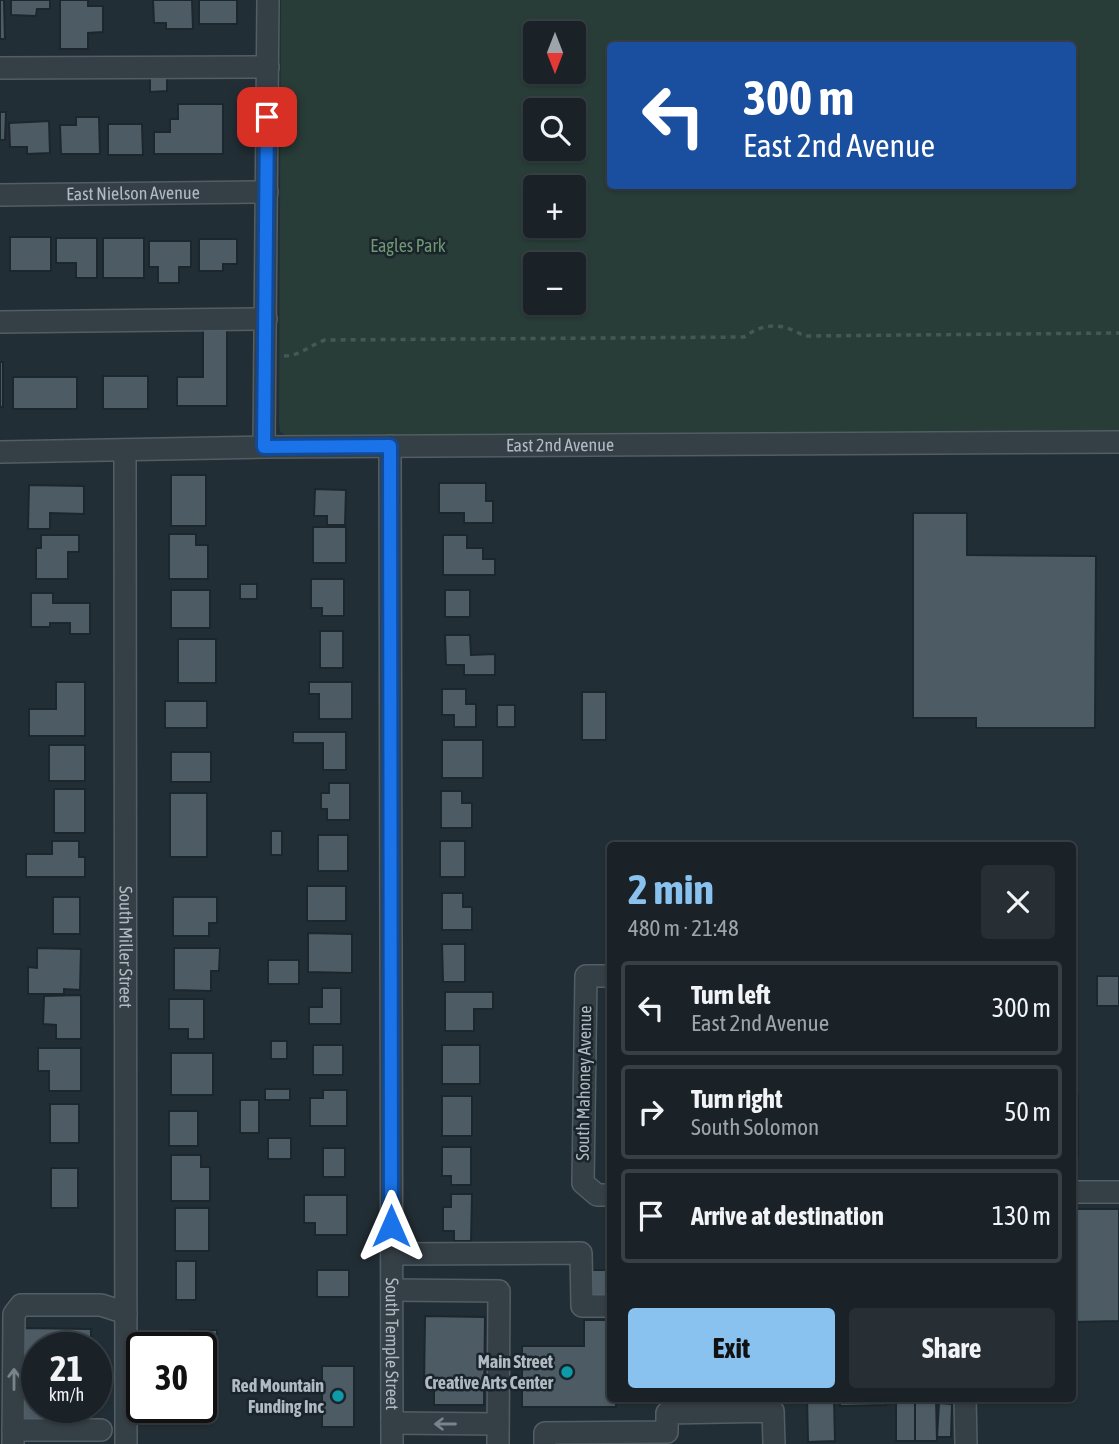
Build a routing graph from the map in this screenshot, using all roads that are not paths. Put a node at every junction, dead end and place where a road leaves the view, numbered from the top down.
1 (268, 0) edge
2 (268, 67) junction
3 (0, 68) edge
4 (267, 192) junction
5 (0, 195) edge
6 (266, 319) junction
7 (0, 322) edge
8 (1119, 442) edge
9 (390, 446) junction
10 (264, 447) junction
11 (125, 450) junction
12 (0, 452) edge
13 (607, 976) edge
14 (1076, 1192) edge
15 (1119, 1192) edge
16 (607, 1195) edge
17 (391, 1254) junction
18 (391, 1290) junction
19 (607, 1306) edge
20 (126, 1313) junction
21 (965, 1402) edge
22 (101, 1430) dead end
23 (392, 1434) edge
24 (498, 1434) edge
25 (13, 1437) edge
26 (668, 1438) edge
27 (126, 1444) edge
28 (545, 1444) edge
29 (774, 1444) edge
30 (965, 1444) edge

1 - 2 street
2 - 3 street
2 - 4 street
4 - 5 street, East Nielson Avenue
4 - 6 street
6 - 7 street
6 - 10 street
8 - 9 street, East 2nd Avenue
9 - 10 street, East 2nd Avenue
9 - 17 street, South Temple Street
10 - 11 street, East 2nd Avenue
11 - 12 street, East 2nd Avenue
11 - 20 street, South Miller Street
13 - 16 street, South Mahoney Avenue
14 - 15 street
17 - 18 street, South Temple Street
17 - 19 street
18 - 23 street, South Temple Street
18 - 24 street
25 -> 20 street
20 - 27 street, South Miller Street
21 - 30 street
22 - 25 street
24 -> 23 street
26 - 28 street
26 - 29 street

